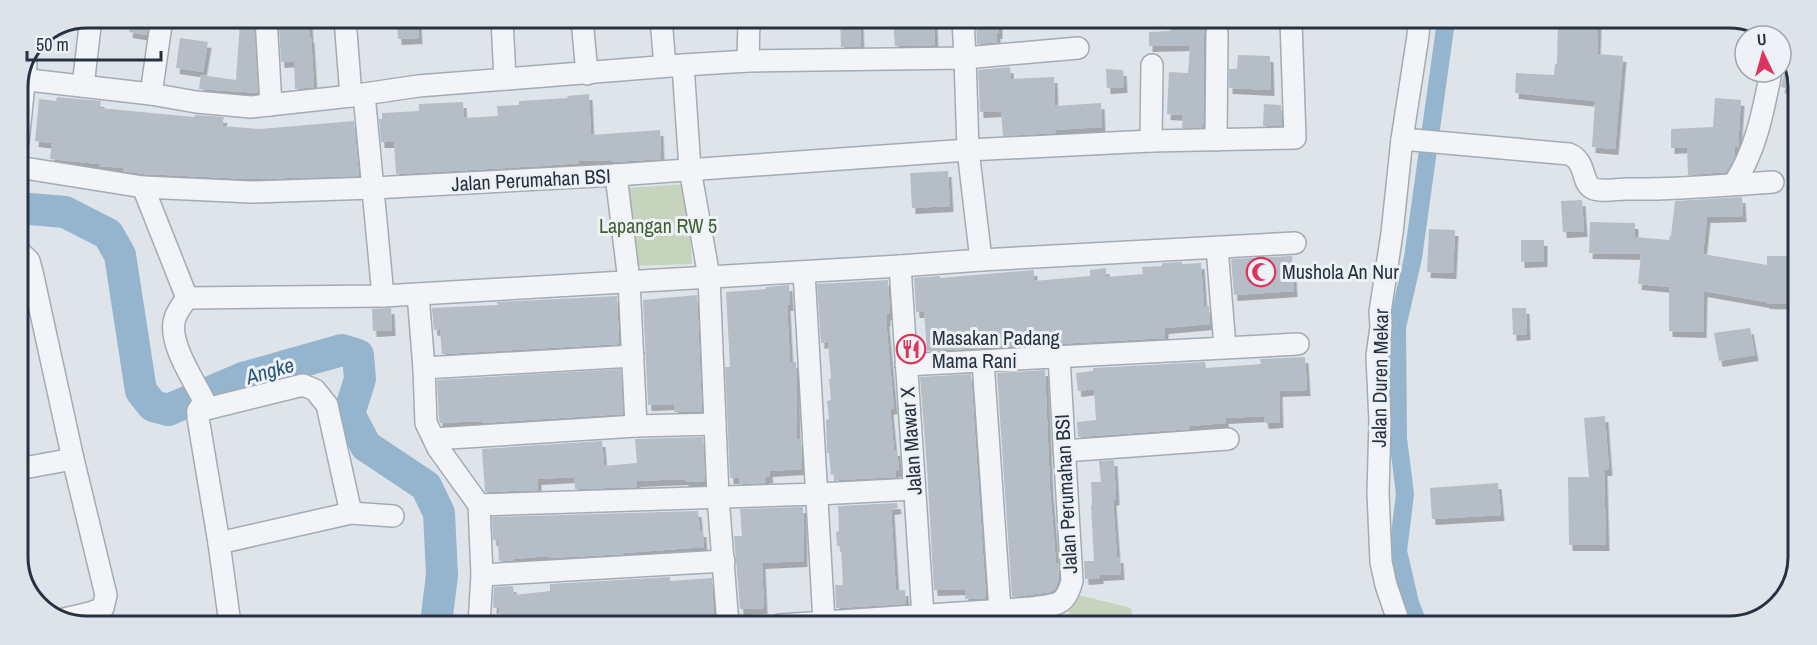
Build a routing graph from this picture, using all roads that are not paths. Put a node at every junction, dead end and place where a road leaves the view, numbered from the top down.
1 (90, 28) edge
2 (161, 28) edge
3 (267, 28) edge
4 (346, 28) edge
5 (503, 28) edge
6 (583, 28) edge
7 (664, 28) edge
8 (749, 28) edge
9 (963, 28) edge
10 (1291, 28) edge
11 (1419, 28) edge
12 (1217, 33) dead end
13 (1078, 48) dead end
14 (965, 58) junction
15 (748, 61) junction
16 (674, 65) junction
17 (1152, 65) dead end
18 (586, 74) junction
19 (30, 76) edge
20 (506, 79) junction
21 (1769, 84) edge
22 (82, 86) junction
23 (151, 94) junction
24 (357, 95) junction
25 (271, 105) junction
26 (1216, 140) junction
27 (1151, 141) junction
28 (1420, 142) junction
29 (968, 150) junction
30 (28, 169) edge
31 (690, 169) junction
32 (616, 175) junction
33 (1773, 182) dead end
34 (1734, 184) junction
35 (143, 187) junction
36 (373, 188) junction
37 (1294, 243) dead end
38 (1217, 248) junction
39 (28, 260) edge
40 (981, 260) junction
41 (900, 266) junction
42 (804, 272) junction
43 (709, 277) junction
44 (629, 281) junction
45 (418, 294) junction
46 (383, 296) junction
47 (187, 298) junction
48 (1298, 344) dead end
49 (1225, 347) junction
50 (633, 356) junction
51 (1059, 357) junction
52 (982, 361) junction
53 (906, 365) junction
54 (424, 368) junction
55 (201, 406) junction
56 (715, 424) junction
57 (636, 426) junction
58 (434, 439) junction
59 (1228, 439) dead end
60 (1064, 451) junction
61 (73, 459) junction
62 (29, 467) edge
63 (914, 489) junction
64 (818, 495) junction
65 (718, 497) junction
66 (479, 505) junction
67 (351, 513) junction
68 (393, 516) dead end
69 (219, 543) junction
70 (724, 561) junction
71 (482, 575) junction
72 (1000, 610) junction
73 (80, 615) edge
74 (229, 616) edge
75 (479, 616) edge
76 (727, 616) edge
77 (824, 616) edge
78 (923, 616) edge
79 (983, 616) edge
80 (1397, 616) edge

1 - 22 street
2 - 23 street
3 - 25 street
4 - 24 street
5 - 20 street
6 - 18 street
7 - 16 street
8 - 15 street
9 - 14 street
10 - 26 street, Jalan Perumahan BSI
11 - 28 street, Jalan Duren Mekar
12 - 26 street
13 - 14 street
14 - 15 street
14 - 29 street
15 - 16 street
16 - 18 street
16 - 31 street
17 - 27 street
18 - 20 street
19 - 22 street
20 - 24 street
21 - 34 street
22 - 23 street
23 - 25 street
24 - 25 street
24 - 36 street
26 - 27 street, Jalan Perumahan BSI
27 - 29 street, Jalan Perumahan BSI
28 - 34 street
28 - 80 street, Jalan Duren Mekar
29 - 31 street, Jalan Perumahan BSI
29 - 40 street
30 - 35 street, Jalan Perumahan BSI
31 - 32 street, Jalan Perumahan BSI
31 - 43 street
32 - 36 street, Jalan Perumahan BSI
32 - 44 street
33 - 34 street
35 - 36 street, Jalan Perumahan BSI
35 - 47 street
36 - 46 street
37 - 38 street
38 - 40 street
38 - 49 street
39 - 61 street
40 - 41 street
41 - 42 street
41 - 53 street, Jalan Mawar X
42 - 43 street
42 - 64 street
43 - 44 street
43 - 56 street
44 - 45 street
44 - 50 street
45 - 46 street
45 - 54 street
46 - 47 street
47 - 55 street
48 - 49 street
49 - 51 street
50 - 54 street
50 - 57 street
51 - 52 street
51 - 60 street, Jalan Perumahan BSI
52 - 53 street
52 - 72 street
53 - 63 street, Jalan Mawar X
54 - 58 street
55 - 67 street
55 - 69 street
56 - 57 street
56 - 65 street
57 - 58 street
58 - 66 street
59 - 60 street
60 - 72 street, Jalan Perumahan BSI
61 - 62 street
61 - 73 street
63 - 64 street
63 - 78 street, Jalan Mawar X
64 - 65 street
64 - 77 street
65 - 66 street
65 - 70 street
66 - 71 street
67 - 68 street
67 - 69 street
69 - 74 street
70 - 71 street
70 - 76 street
71 - 75 street
72 - 79 street, Jalan Perumahan BSI

